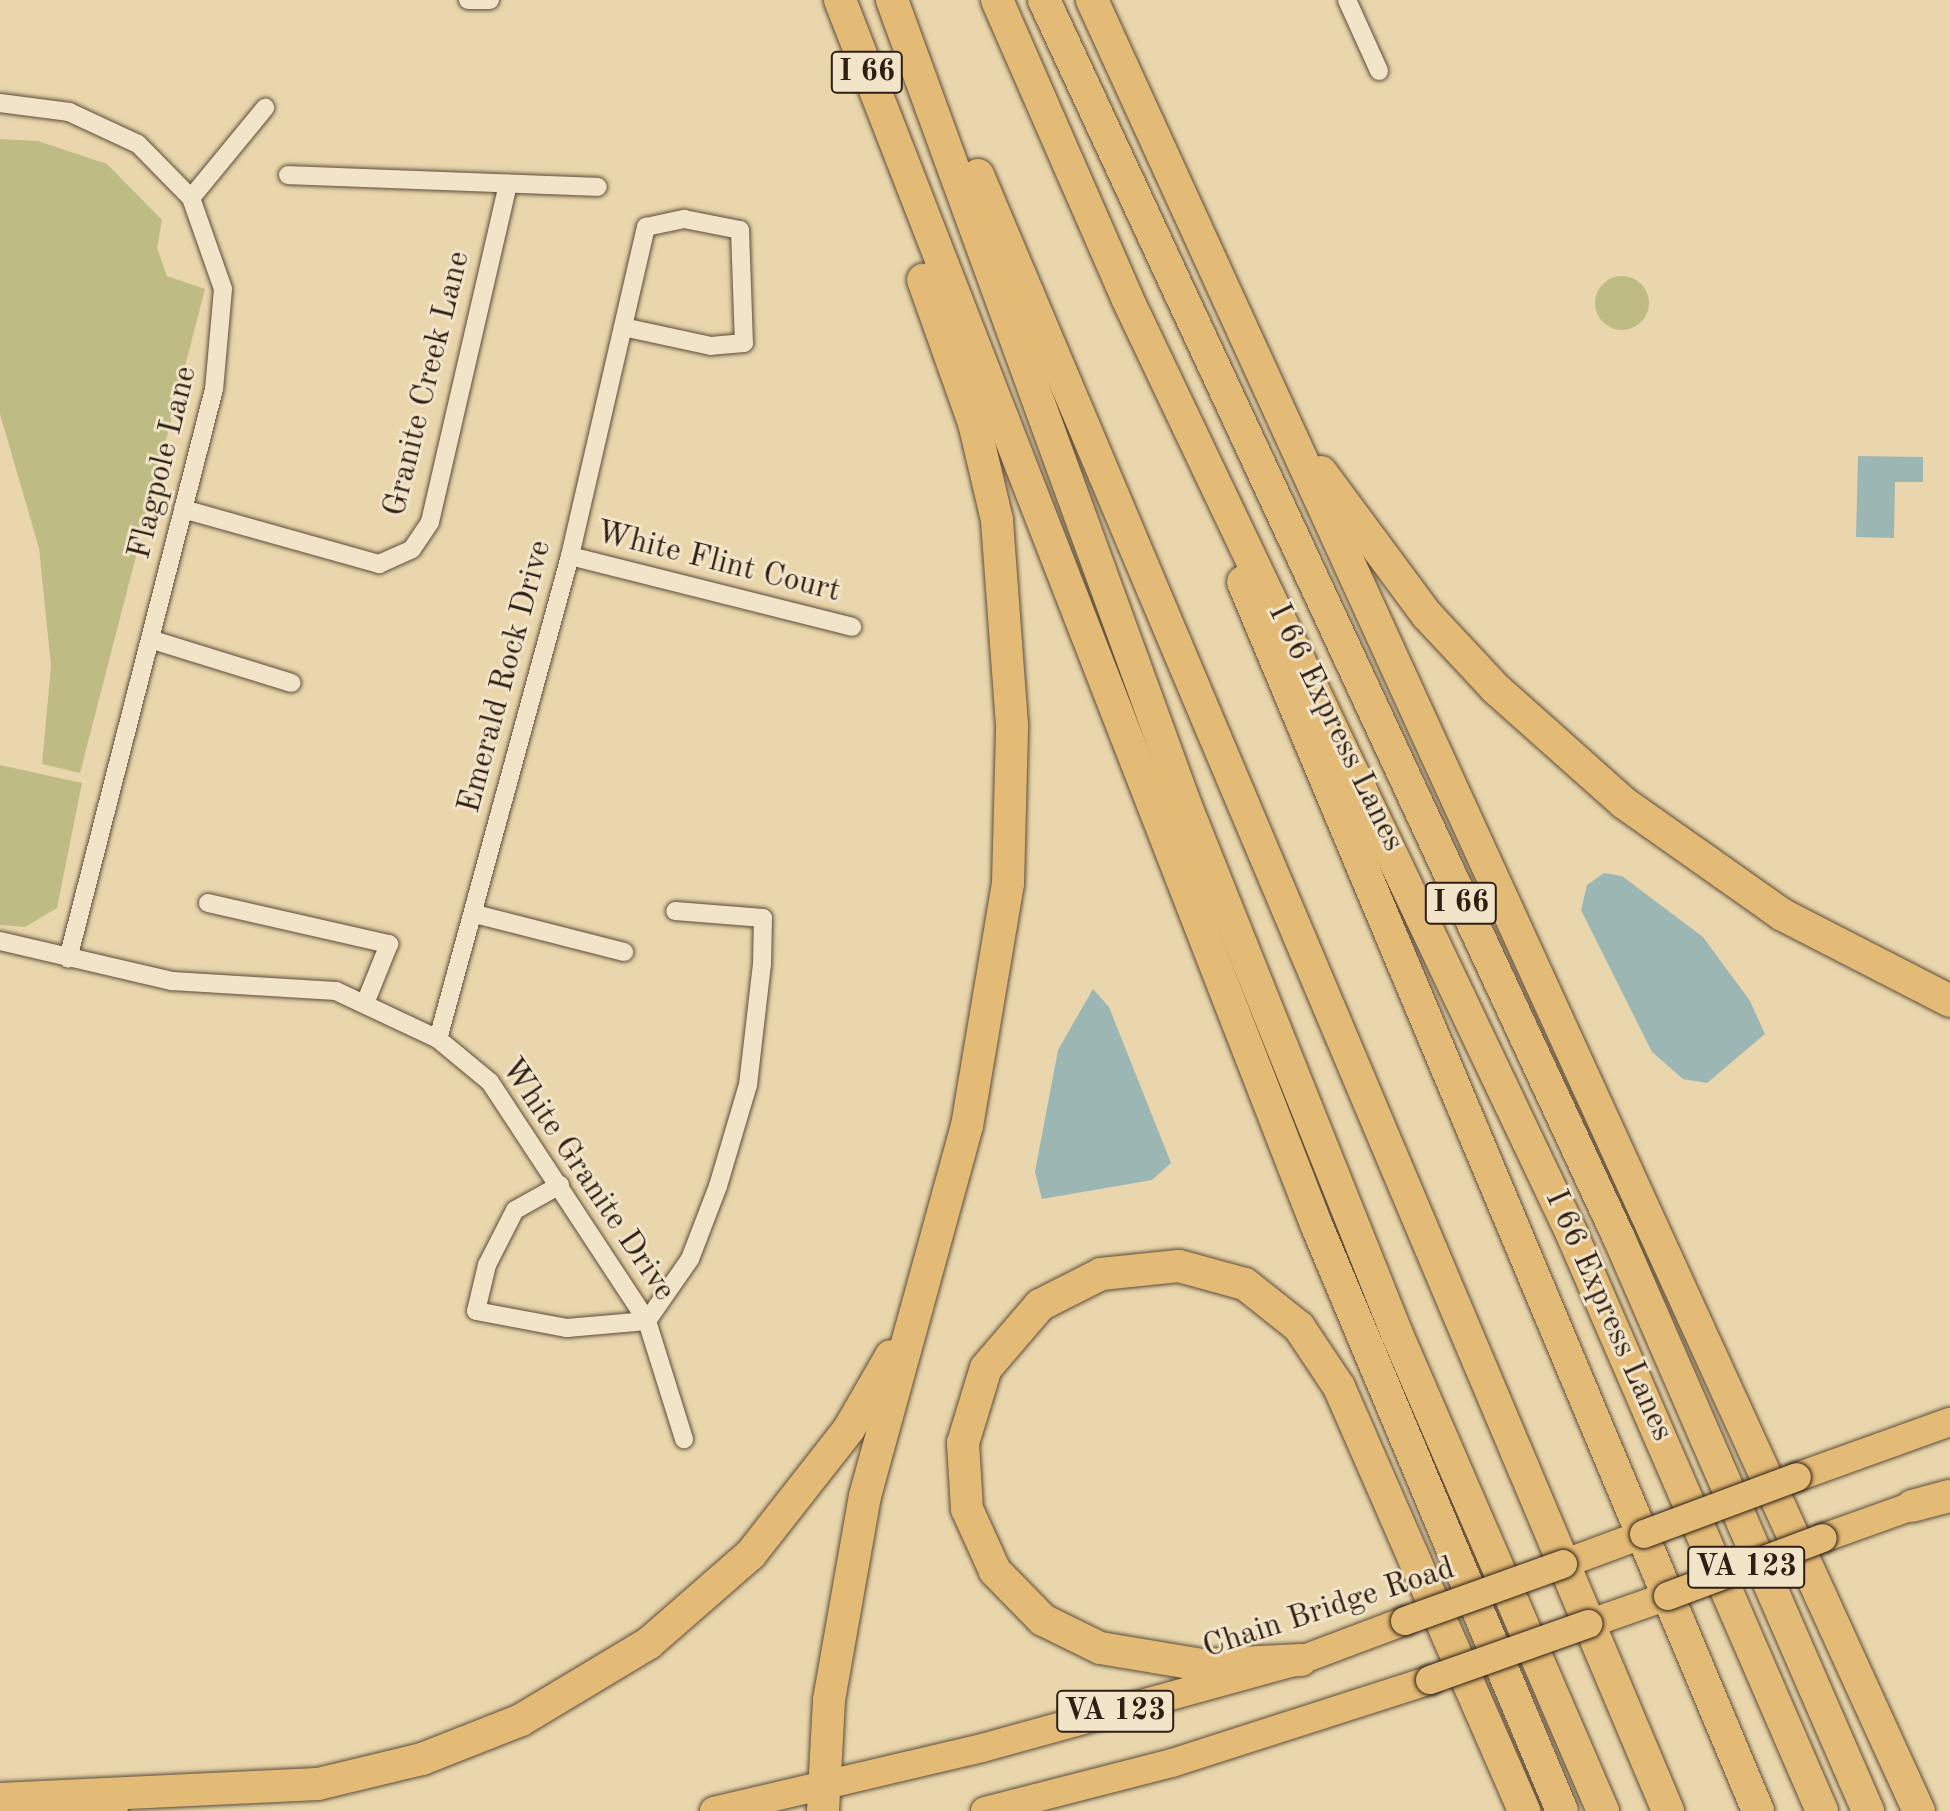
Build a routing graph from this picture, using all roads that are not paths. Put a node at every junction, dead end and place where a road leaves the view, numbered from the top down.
1 (468, 0) edge
2 (490, 0) edge
3 (840, 0) edge
4 (997, 0) edge
5 (1044, 0) edge
6 (1092, 0) edge
7 (1347, 0) edge
8 (897, 13) edge
9 (1379, 71) dead end
10 (0, 103) edge
11 (265, 108) dead end
12 (895, 143) junction
13 (288, 175) dead end
14 (508, 184) junction
15 (598, 187) dead end
16 (191, 198) junction
17 (1127, 298) junction
18 (623, 327) junction
19 (1240, 335) junction
20 (183, 509) junction
21 (570, 556) junction
22 (852, 627) dead end
23 (153, 640) junction
24 (292, 683) dead end
25 (208, 903) dead end
26 (675, 911) dead end
27 (475, 914) junction
28 (0, 941) edge
29 (624, 952) dead end
30 (68, 959) junction
31 (366, 1001) junction
32 (1950, 1001) edge
33 (438, 1039) junction
34 (560, 1185) junction
35 (923, 1292) junction
36 (647, 1321) junction
37 (1950, 1422) edge
38 (684, 1439) dead end
39 (1950, 1494) edge
40 (1912, 1506) joint
41 (1644, 1534) junction
42 (1563, 1564) junction
43 (1668, 1596) junction
44 (1588, 1624) junction
45 (1301, 1660) junction
46 (0, 1799) edge
47 (822, 1800) edge
48 (114, 1811) edge
49 (714, 1811) edge
50 (985, 1811) edge
51 (1524, 1811) edge
52 (1562, 1811) edge
53 (1603, 1811) edge
54 (1668, 1811) edge
55 (1758, 1811) edge
56 (1822, 1811) edge
57 (1868, 1811) edge
58 (1919, 1811) edge

1 - 2 street
3 - 12 highway, I 66
4 - 17 highway, I 66 Express Lanes
5 - 57 highway, I 66
6 - 19 highway
7 - 9 street
8 - 42 highway
8 - 53 highway
10 - 16 street, Flagpole Lane
11 - 16 street
12 - 35 highway
12 - 52 highway, I 66
13 - 14 street
14 - 15 street
14 - 20 street, Granite Creek Lane
16 - 20 street, Flagpole Lane
17 - 41 highway
17 - 56 highway, I 66 Express Lanes
18 - 18 street, Emerald Rock Drive
18 - 21 street, Emerald Rock Drive
19 - 32 highway
19 - 58 highway
20 - 23 street, Flagpole Lane
21 - 22 street, White Flint Court
21 - 27 street, Emerald Rock Drive
23 - 24 street
23 - 30 street, Flagpole Lane
25 - 31 street
26 - 36 street
27 - 29 street
27 - 33 street, Emerald Rock Drive
28 - 30 street, White Granite Drive
30 - 31 street, White Granite Drive
31 - 33 street, White Granite Drive
33 - 34 street, White Granite Drive
34 - 36 street, White Granite Drive
34 - 36 street
35 - 46 highway
35 - 47 highway
36 - 38 street, White Granite Drive
37 - 41 main road, Chain Bridge Road / VA 123, bridge
39 - 40 highway
40 - 43 main road, VA 123, bridge
41 - 42 main road, Chain Bridge Road / VA 123
41 - 43 highway
42 - 44 highway
42 - 45 main road, Chain Bridge Road / VA 123, bridge
43 - 44 main road, VA 123
43 - 55 highway
44 - 50 main road, VA 123, bridge
44 - 54 highway
45 - 47 main road, Chain Bridge Road / VA 123
45 - 51 highway
46 - 48 main road
47 - 49 main road, Chain Bridge Road / VA 123

